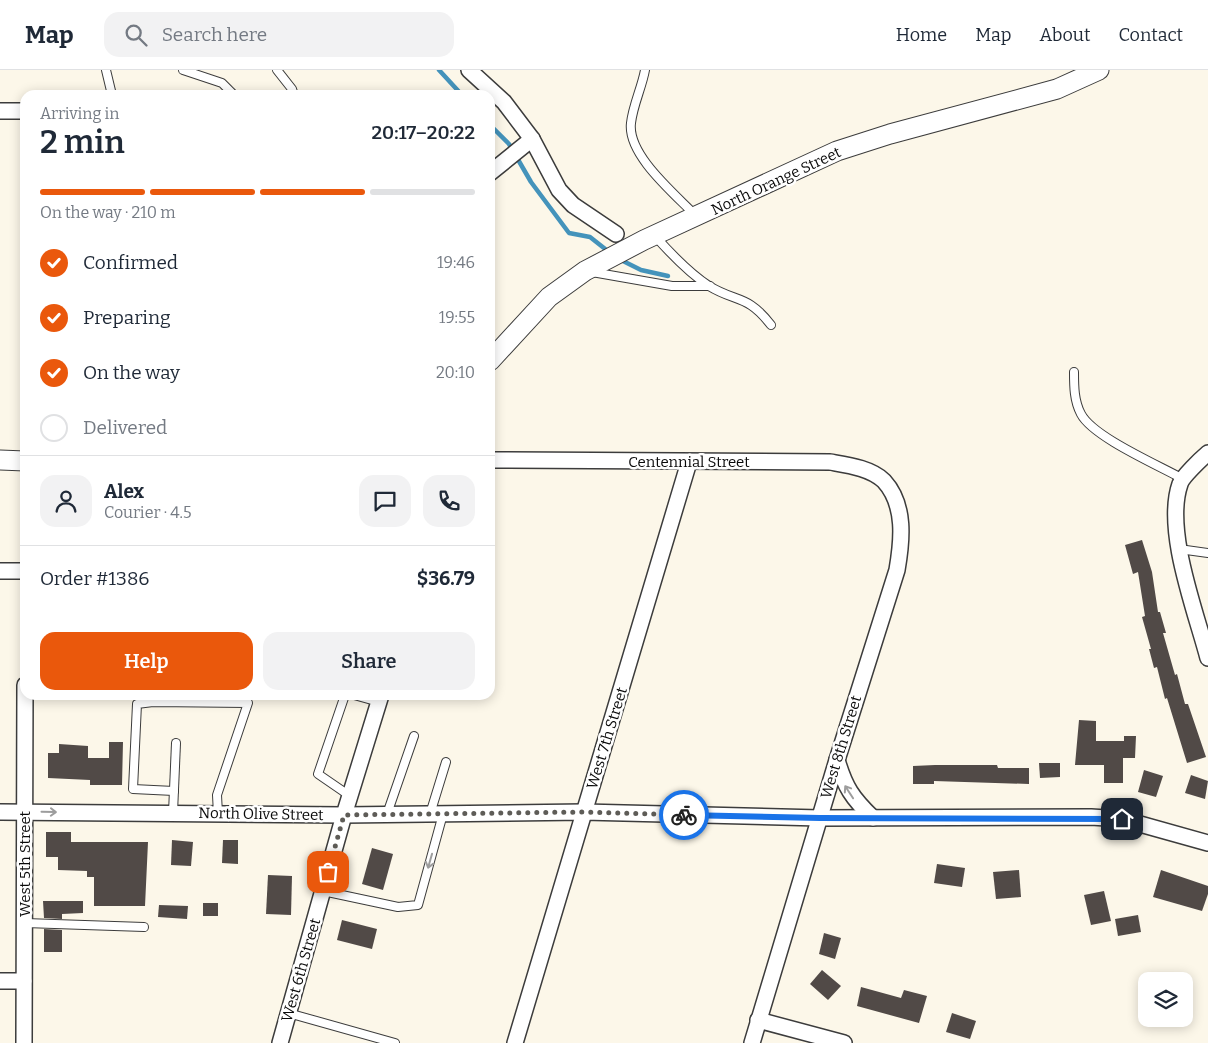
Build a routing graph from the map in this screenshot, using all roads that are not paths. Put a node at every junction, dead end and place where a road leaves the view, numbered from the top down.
1 (106, 70) edge
2 (184, 70) edge
3 (276, 70) edge
4 (469, 70) edge
5 (645, 70) edge
6 (1099, 70) edge
7 (111, 90) edge
8 (229, 90) edge
9 (292, 90) edge
10 (491, 90) edge
11 (495, 94) edge
12 (0, 111) edge
13 (20, 111) edge
14 (526, 144) junction
15 (496, 169) edge
16 (698, 217) junction
17 (616, 234) dead end
18 (654, 236) junction
19 (585, 271) junction
20 (710, 286) junction
21 (771, 325) dead end
22 (495, 356) edge
23 (1074, 372) dead end
24 (1208, 453) edge
25 (0, 460) edge
26 (495, 460) edge
27 (20, 461) edge
28 (689, 462) junction
29 (1183, 479) junction
30 (883, 481) joint
31 (1179, 550) junction
32 (1208, 553) edge
33 (0, 571) edge
34 (20, 571) edge
35 (1208, 658) edge
36 (25, 700) edge
37 (250, 700) edge
38 (343, 700) edge
39 (380, 700) edge
40 (248, 703) junction
41 (414, 736) dead end
42 (176, 743) dead end
43 (837, 760) junction
44 (446, 762) dead end
45 (174, 791) junction
46 (350, 796) junction
47 (0, 812) edge
48 (24, 812) junction
49 (584, 812) junction
50 (173, 813) junction
51 (218, 814) junction
52 (387, 814) junction
53 (437, 814) junction
54 (344, 815) junction
55 (820, 818) junction
56 (872, 818) junction
57 (1208, 843) edge
58 (323, 891) junction
59 (25, 923) junction
60 (144, 927) dead end
61 (0, 981) edge
62 (24, 982) junction
63 (288, 1013) junction
64 (758, 1020) junction
65 (24, 1043) edge
66 (280, 1043) edge
67 (395, 1043) edge
68 (515, 1043) edge
69 (752, 1043) edge
70 (844, 1043) edge

1 - 7 lane
2 - 8 lane
3 - 9 lane
4 - 10 street
5 - 16 lane
6 - 16 street, North Orange Street
11 - 14 street
12 - 13 street
14 - 15 street
14 - 17 street
16 - 18 street, North Orange Street
18 - 19 street, North Orange Street
18 - 20 lane
19 - 20 lane
19 - 22 street, North Orange Street
20 - 21 lane
23 - 29 lane
24 - 29 street
25 - 27 street
26 - 28 street, Centennial Street
28 - 30 street, Centennial Street
28 - 49 street, West 7th Street
29 - 31 street
30 - 43 street, West 8th Street
31 - 32 lane
31 - 35 street
33 - 34 street
36 - 48 street, West 5th Street
37 - 40 lane
38 - 46 lane
39 - 46 street, West 6th Street
40 - 45 lane
40 - 51 lane
41 - 52 lane
42 - 45 lane
43 - 55 street, West 8th Street
56 -> 43 street
44 - 53 lane
45 - 50 lane
46 - 54 street, West 6th Street
47 - 48 street, North Olive Street
48 -> 50 street, North Olive Street
48 - 59 street, West 5th Street
49 - 53 street, North Olive Street
49 - 55 street, North Olive Street
49 - 68 street, West 7th Street
50 - 51 street, North Olive Street
51 - 54 street, North Olive Street
52 - 53 street, North Olive Street
52 - 54 street, North Olive Street
53 -> 58 lane
54 - 58 street, West 6th Street
55 - 56 street, North Olive Street
55 - 64 street, West 8th Street
56 - 57 street, North Olive Street
58 - 63 street, West 6th Street
59 - 60 lane
59 - 62 street, West 5th Street
61 - 62 street
62 - 65 street, West 5th Street
63 - 66 street, West 6th Street
63 - 67 lane
64 - 69 street, West 8th Street
64 - 70 street

